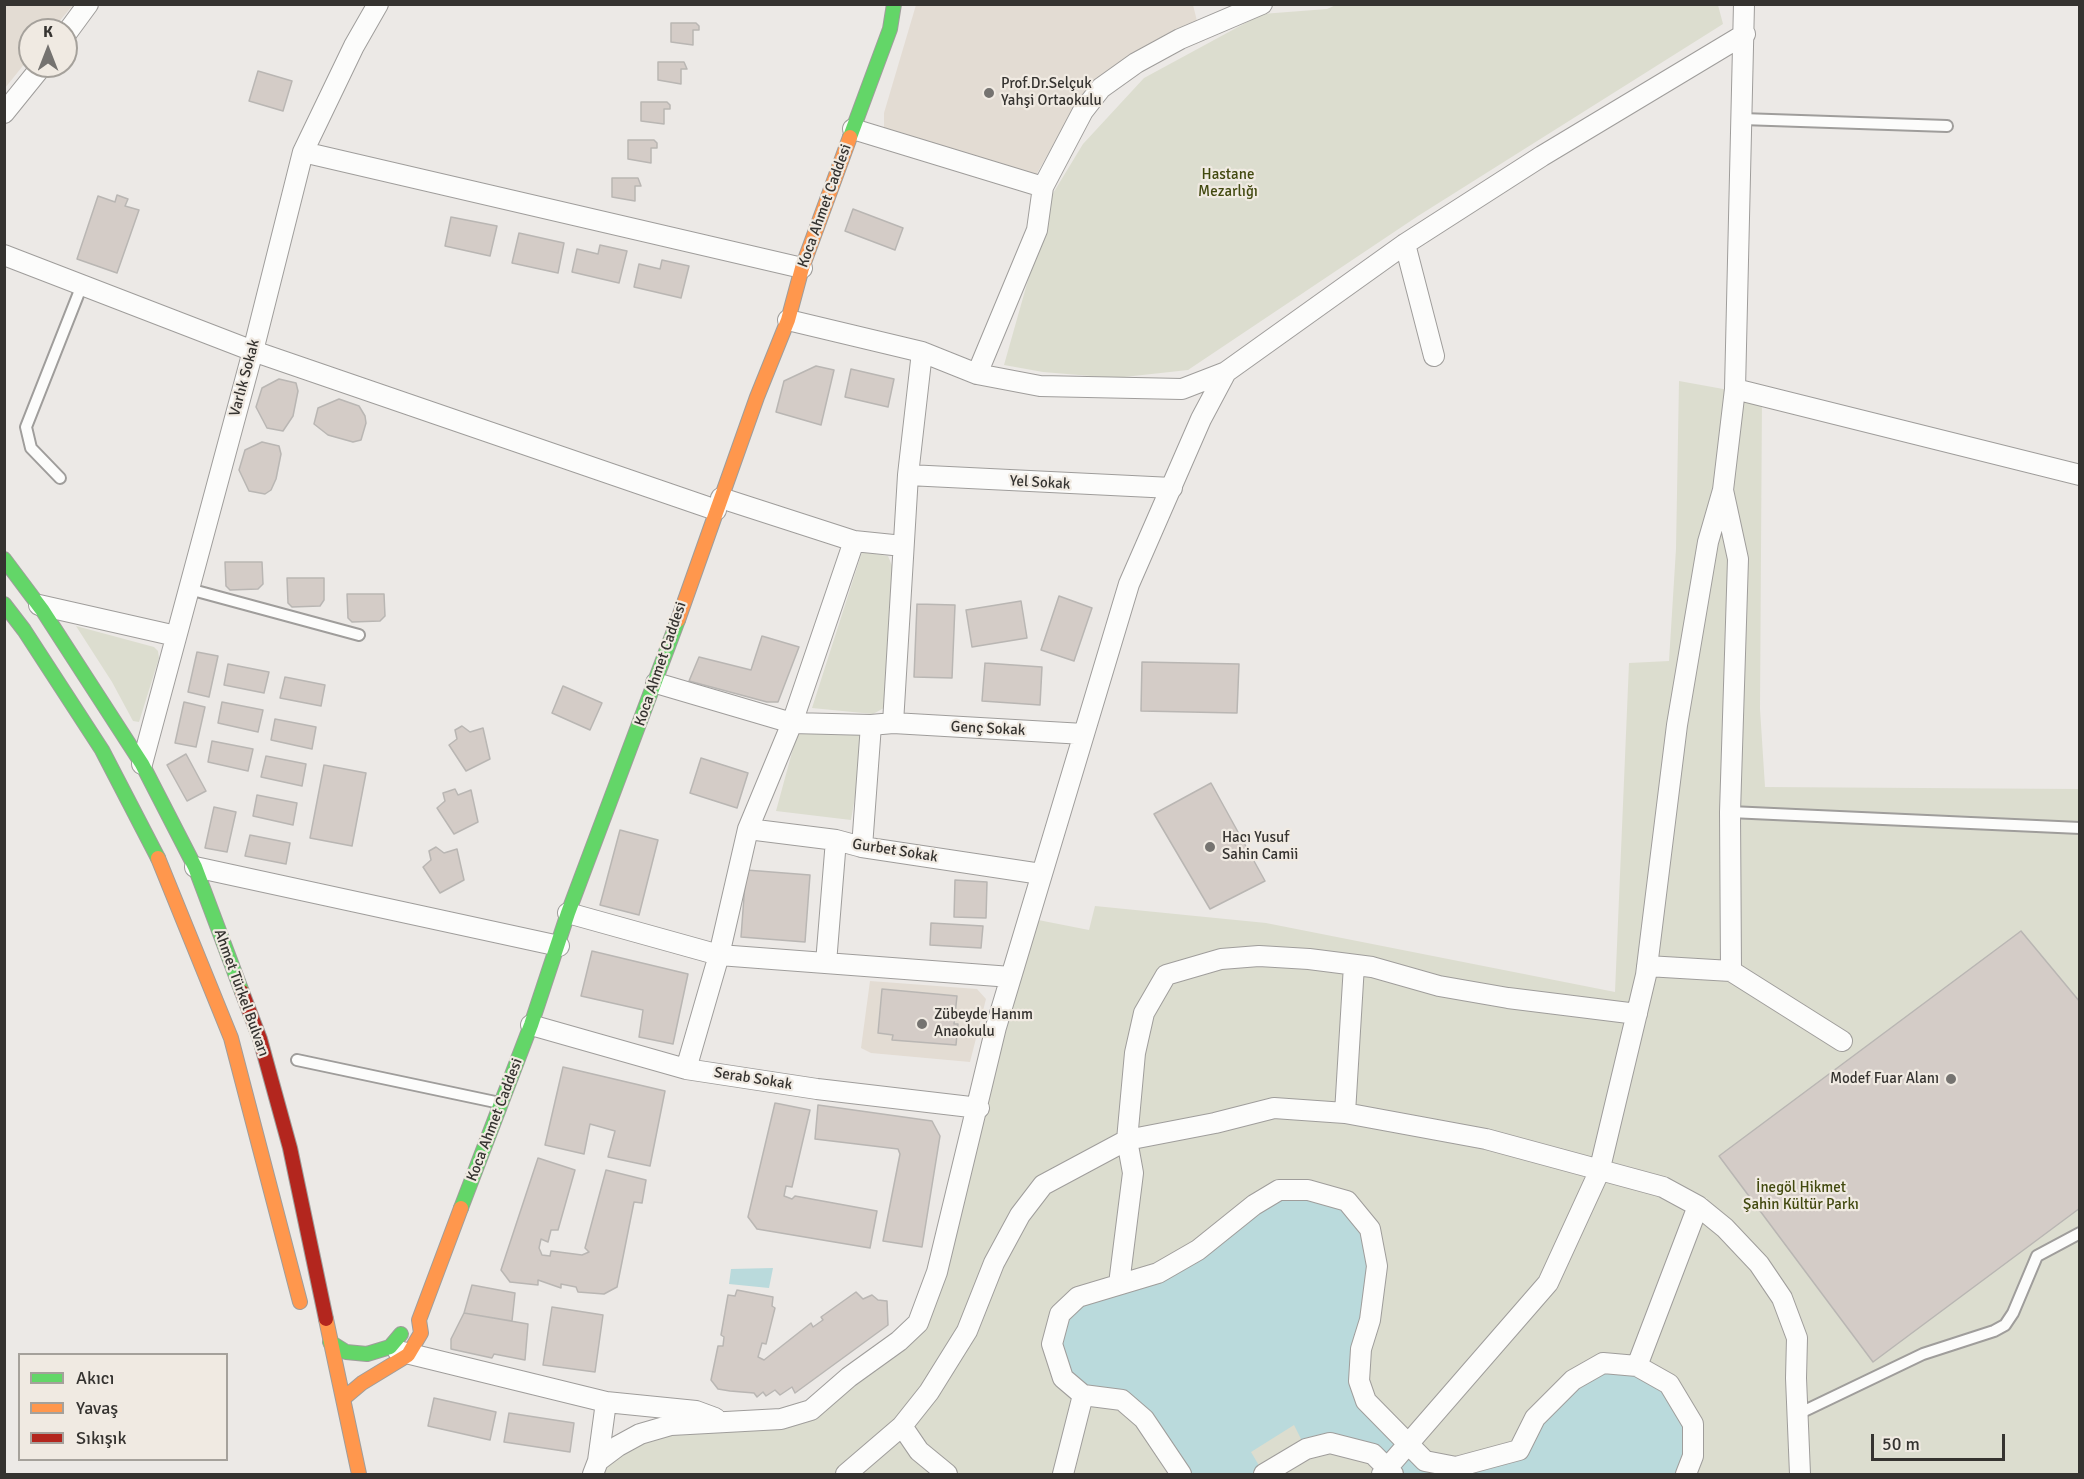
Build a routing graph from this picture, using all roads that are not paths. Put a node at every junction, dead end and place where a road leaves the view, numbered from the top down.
1 (88, 4) edge
2 (378, 4) edge
3 (894, 4) edge
4 (1262, 4) edge
5 (1744, 4) edge
6 (78, 18) edge
7 (1744, 34) junction
8 (32, 78) edge
9 (4, 113) edge
10 (1742, 119) junction
11 (1947, 126) dead end
12 (853, 129) junction
13 (303, 152) junction
14 (1043, 187) junction
15 (1405, 244) junction
16 (4, 255) edge
17 (802, 268) junction
18 (82, 285) junction
19 (788, 320) junction
20 (253, 351) junction
21 (922, 352) junction
22 (1434, 356) dead end
23 (1226, 372) junction
24 (977, 374) junction
25 (1735, 389) junction
26 (908, 475) junction
27 (2079, 476) edge
28 (60, 478) dead end
29 (1172, 488) junction
30 (1723, 489) junction
31 (718, 504) junction
32 (854, 541) junction
33 (903, 546) junction
34 (4, 559) edge
35 (189, 589) junction
36 (4, 604) edge
37 (39, 605) junction
38 (359, 635) dead end
39 (176, 636) junction
40 (656, 683) junction
41 (792, 723) junction
42 (892, 723) junction
43 (871, 725) junction
44 (1084, 734) junction
45 (142, 764) junction
46 (1730, 812) junction
47 (2079, 828) edge
48 (748, 829) junction
49 (837, 840) junction
50 (862, 847) junction
51 (195, 867) junction
52 (1041, 874) junction
53 (568, 913) junction
54 (559, 946) junction
55 (719, 955) junction
56 (826, 963) junction
57 (1354, 965) junction
58 (1647, 966) junction
59 (1731, 971) junction
60 (1011, 977) junction
61 (1637, 1014) junction
62 (531, 1025) junction
63 (1842, 1041) dead end
64 (297, 1060) dead end
65 (686, 1068) junction
66 (501, 1104) junction
67 (979, 1108) junction
68 (1345, 1113) junction
69 (1127, 1140) junction
70 (1599, 1172) junction
71 (1698, 1206) junction
72 (2079, 1233) edge
73 (1119, 1284) junction
74 (302, 1311) dead end
75 (419, 1320) junction
76 (330, 1342) junction
77 (399, 1351) junction
78 (1637, 1366) junction
79 (1083, 1395) junction
80 (343, 1399) junction
81 (606, 1402) junction
82 (1798, 1414) junction
83 (726, 1422) junction
84 (902, 1426) junction
85 (1409, 1444) junction
86 (595, 1468) edge
87 (1387, 1472) edge
88 (359, 1474) edge
89 (846, 1474) edge
90 (947, 1474) edge
91 (1063, 1474) edge
92 (1181, 1474) edge
93 (1264, 1474) edge
94 (1686, 1474) edge
95 (1800, 1474) edge

1 - 6 street
2 - 13 street, Varlık Sokak
3 - 12 main road, Koca Ahmet Caddesi
4 - 14 street
5 - 7 street
7 - 10 street
7 - 15 street
8 - 9 street
10 - 11 lane
10 - 25 street
12 - 14 street
12 - 17 main road, Koca Ahmet Caddesi
13 - 17 street
13 - 20 street, Varlık Sokak
14 - 24 street
15 - 22 street
15 - 23 street
16 - 18 street
17 - 19 main road, Koca Ahmet Caddesi
18 - 20 street
18 - 28 lane
19 - 21 street
19 - 31 main road, Koca Ahmet Caddesi
20 - 31 street
20 - 35 street, Varlık Sokak
21 - 24 street
21 - 26 street
23 - 24 street
23 - 29 street
25 - 27 street
25 - 30 street
26 - 29 street, Yel Sokak
26 - 33 street
29 - 44 street
30 - 46 street
30 - 58 street
31 - 32 street
31 - 40 main road, Koca Ahmet Caddesi
32 - 33 street
32 - 41 street
33 - 42 street
34 - 37 main road, Ahmet Türkel Bulvarı
35 - 38 lane
35 - 39 street, Varlık Sokak
36 - 74 main road, Ahmet Türkel Bulvarı
37 - 39 street
37 - 45 main road, Ahmet Türkel Bulvarı
39 - 45 street, Varlık Sokak
40 - 41 street, Genç Sokak
40 - 53 main road, Koca Ahmet Caddesi
41 - 43 street, Genç Sokak
41 - 48 street
42 - 43 street, Genç Sokak
42 - 44 street, Genç Sokak
43 - 50 street
44 - 52 street
45 - 51 main road, Ahmet Türkel Bulvarı
46 - 47 lane
46 - 59 street
48 - 49 street, Gurbet Sokak
48 - 55 street
49 - 50 street, Gurbet Sokak
49 - 56 street
50 - 52 street, Gurbet Sokak
51 - 54 street
51 - 76 main road, Ahmet Türkel Bulvarı
52 - 60 street
53 - 54 main road, Koca Ahmet Caddesi
53 - 55 street
54 - 62 main road, Koca Ahmet Caddesi
55 - 56 street
55 - 65 street
56 - 60 street
57 - 61 street
57 - 68 street
57 - 69 street
58 - 59 street
58 - 61 street
59 - 63 street
60 - 67 street
61 - 70 street
62 - 65 street, Serab Sokak
62 - 66 main road, Koca Ahmet Caddesi
64 - 66 lane
65 - 67 street, Serab Sokak
66 - 75 main road, Koca Ahmet Caddesi
67 - 83 street
68 - 69 street
68 - 70 street
69 - 73 street
69 - 84 street
70 - 71 street
70 - 85 street
71 - 78 street
71 - 82 street
72 - 82 lane
73 - 79 street
73 - 85 street
75 - 77 main road
75 - 77 main road, Koca Ahmet Caddesi
76 - 77 main road
76 - 80 main road, Ahmet Türkel Bulvarı
77 - 80 main road
77 - 81 street
78 - 85 street
78 - 94 street
79 - 91 street
79 - 92 street
80 - 88 main road, Ahmet Türkel Bulvarı
81 - 83 street
81 - 86 street
82 - 95 street
83 - 86 street
84 - 89 street
84 - 90 street
85 - 87 street
87 - 93 street

